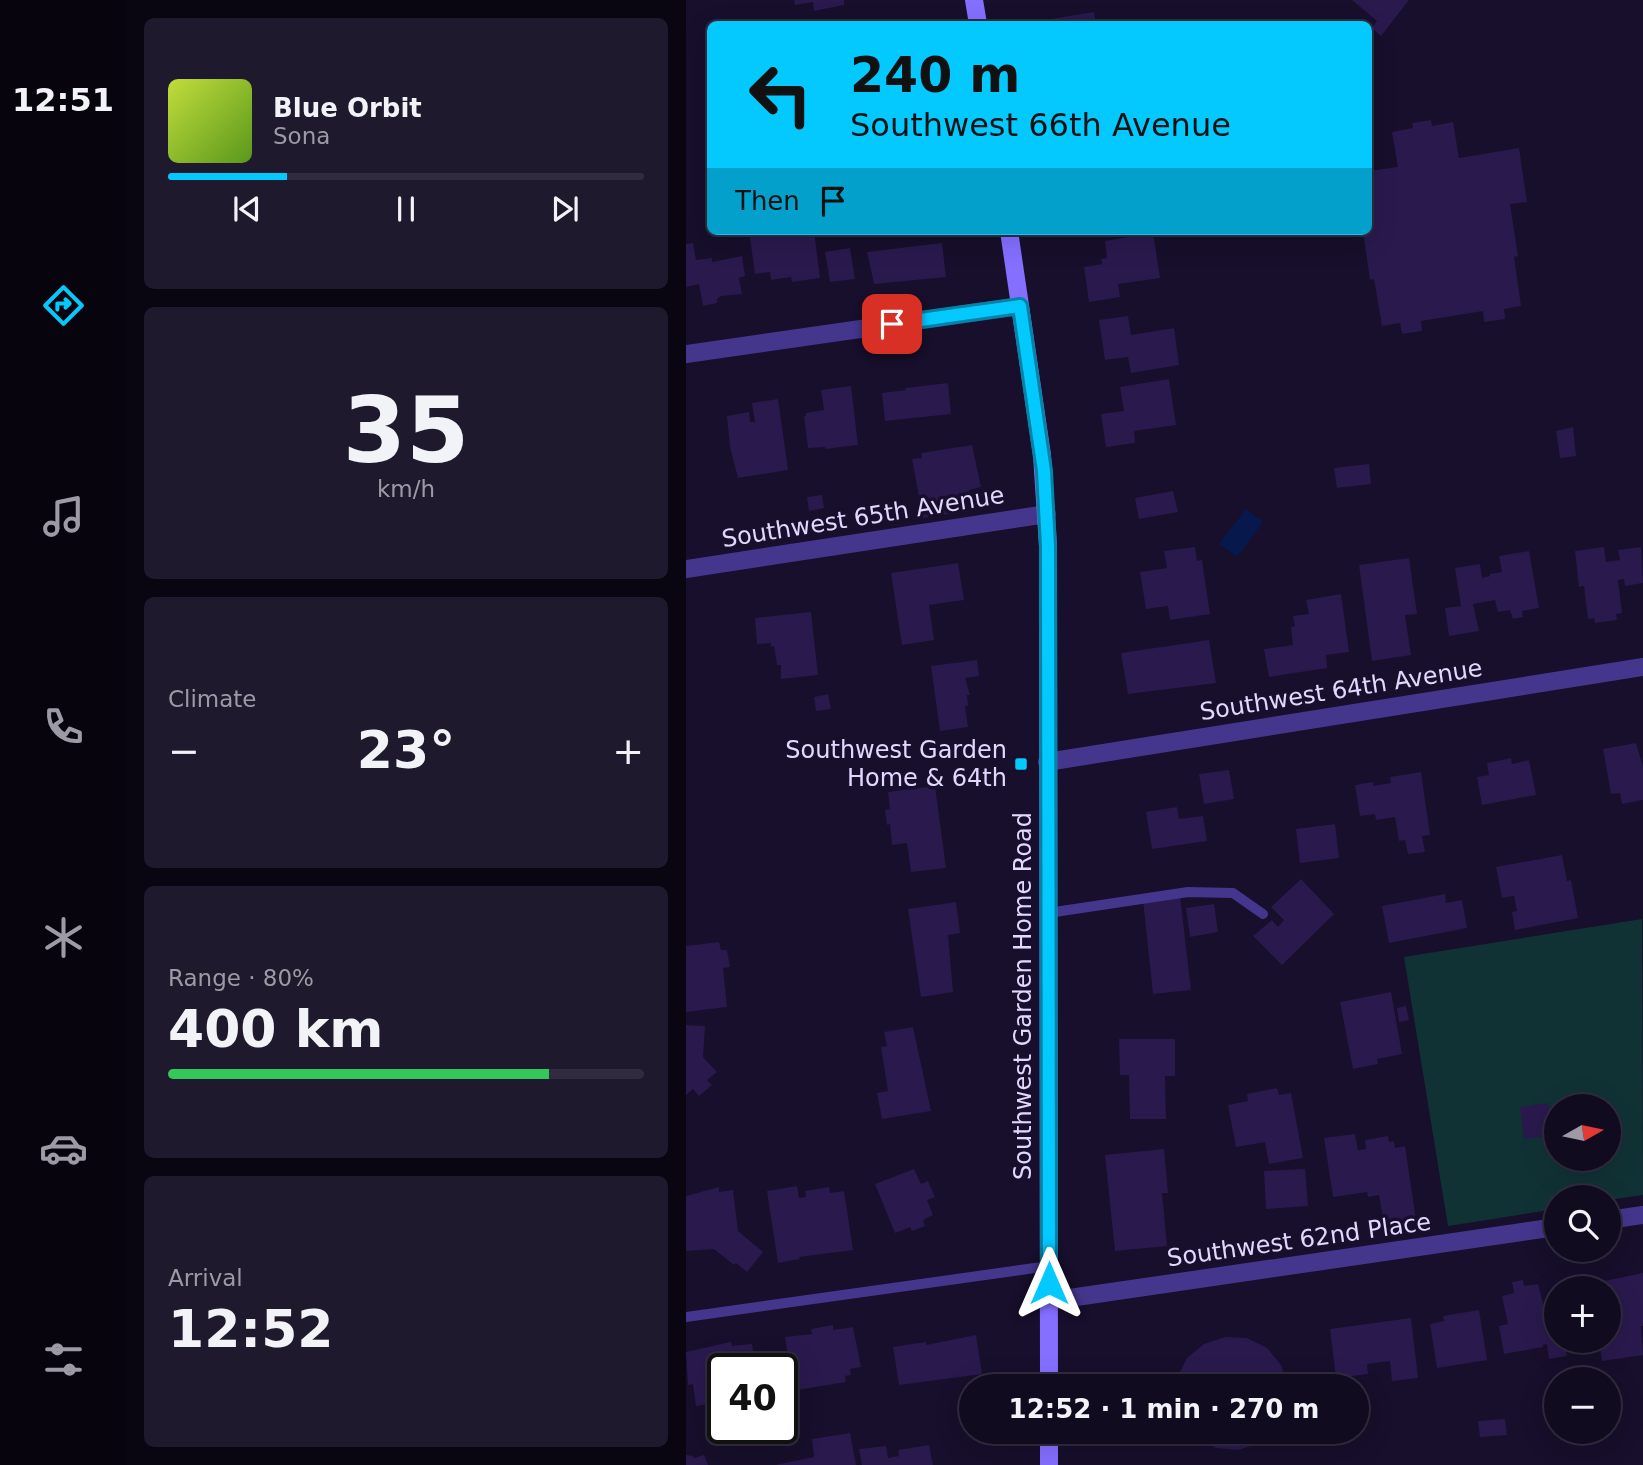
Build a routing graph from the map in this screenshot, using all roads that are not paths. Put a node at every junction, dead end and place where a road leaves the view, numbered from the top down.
1 (974, 0) edge
2 (978, 21) edge
3 (1010, 235) edge
4 (1020, 306) junction
5 (686, 355) edge
6 (1047, 514) junction
7 (686, 569) edge
8 (1643, 667) edge
9 (1047, 762) junction
10 (1048, 913) junction
11 (1263, 914) dead end
12 (1643, 1215) edge
13 (1621, 1218) edge
14 (1544, 1229) edge
15 (1049, 1266) junction
16 (1049, 1301) junction
17 (686, 1317) edge
18 (1049, 1374) edge
19 (1049, 1444) edge
20 (1049, 1465) edge

1 - 2 street
3 - 4 street, Southwest Garden Home Road
4 - 5 street
4 - 6 street, Southwest Garden Home Road
6 - 7 street, Southwest 65th Avenue
6 - 9 street, Southwest Garden Home Road
8 - 9 street, Southwest 64th Avenue
9 - 10 street, Southwest Garden Home Road
10 - 11 lane
10 - 15 street, Southwest Garden Home Road
12 - 13 street
14 - 16 street, Southwest 62nd Place
15 - 16 street, Southwest Garden Home Road
15 - 17 lane
16 - 18 street, Southwest Garden Home Road
19 - 20 street

